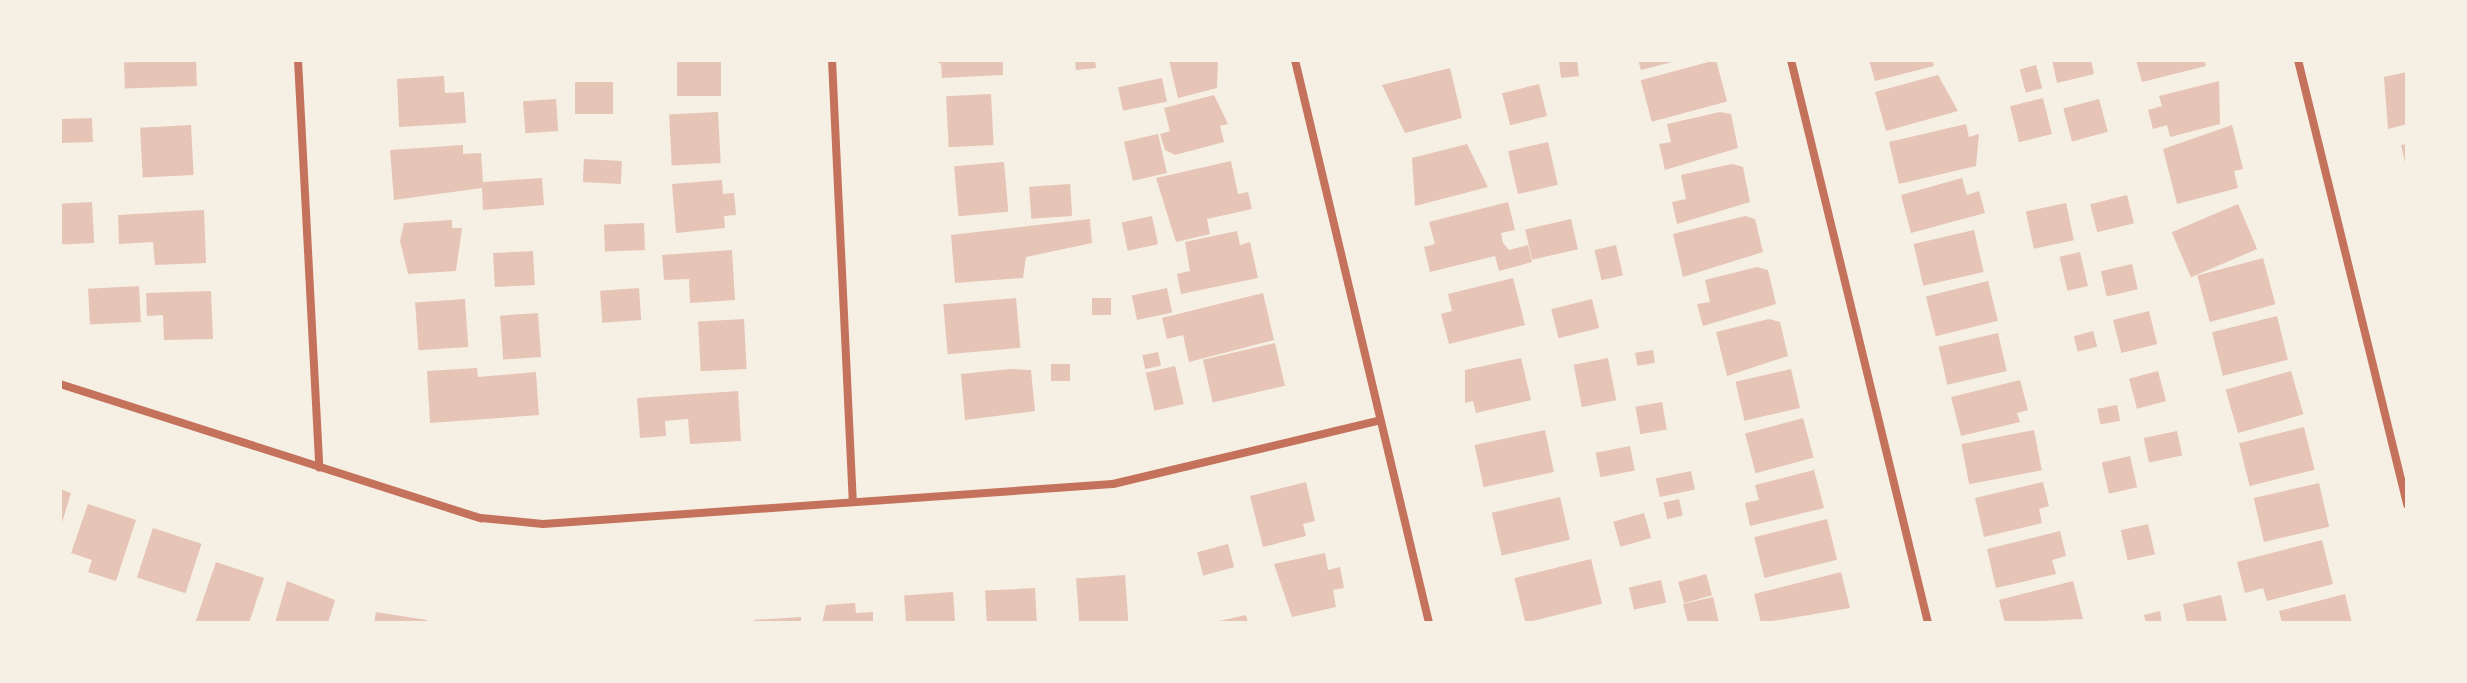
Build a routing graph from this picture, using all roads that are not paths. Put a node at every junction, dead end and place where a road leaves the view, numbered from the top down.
1 (298, 60) edge
2 (832, 60) edge
3 (1295, 60) edge
4 (1791, 60) edge
5 (2298, 60) edge
6 (60, 384) edge
7 (1377, 421) junction
8 (319, 467) junction
9 (853, 501) junction
10 (2407, 505) edge
11 (1429, 623) edge
12 (1928, 623) edge

1 - 8 street
2 - 9 street
3 - 7 street
4 - 12 street
5 - 10 street
6 - 8 street
7 - 9 street
7 - 11 street
8 - 9 street

